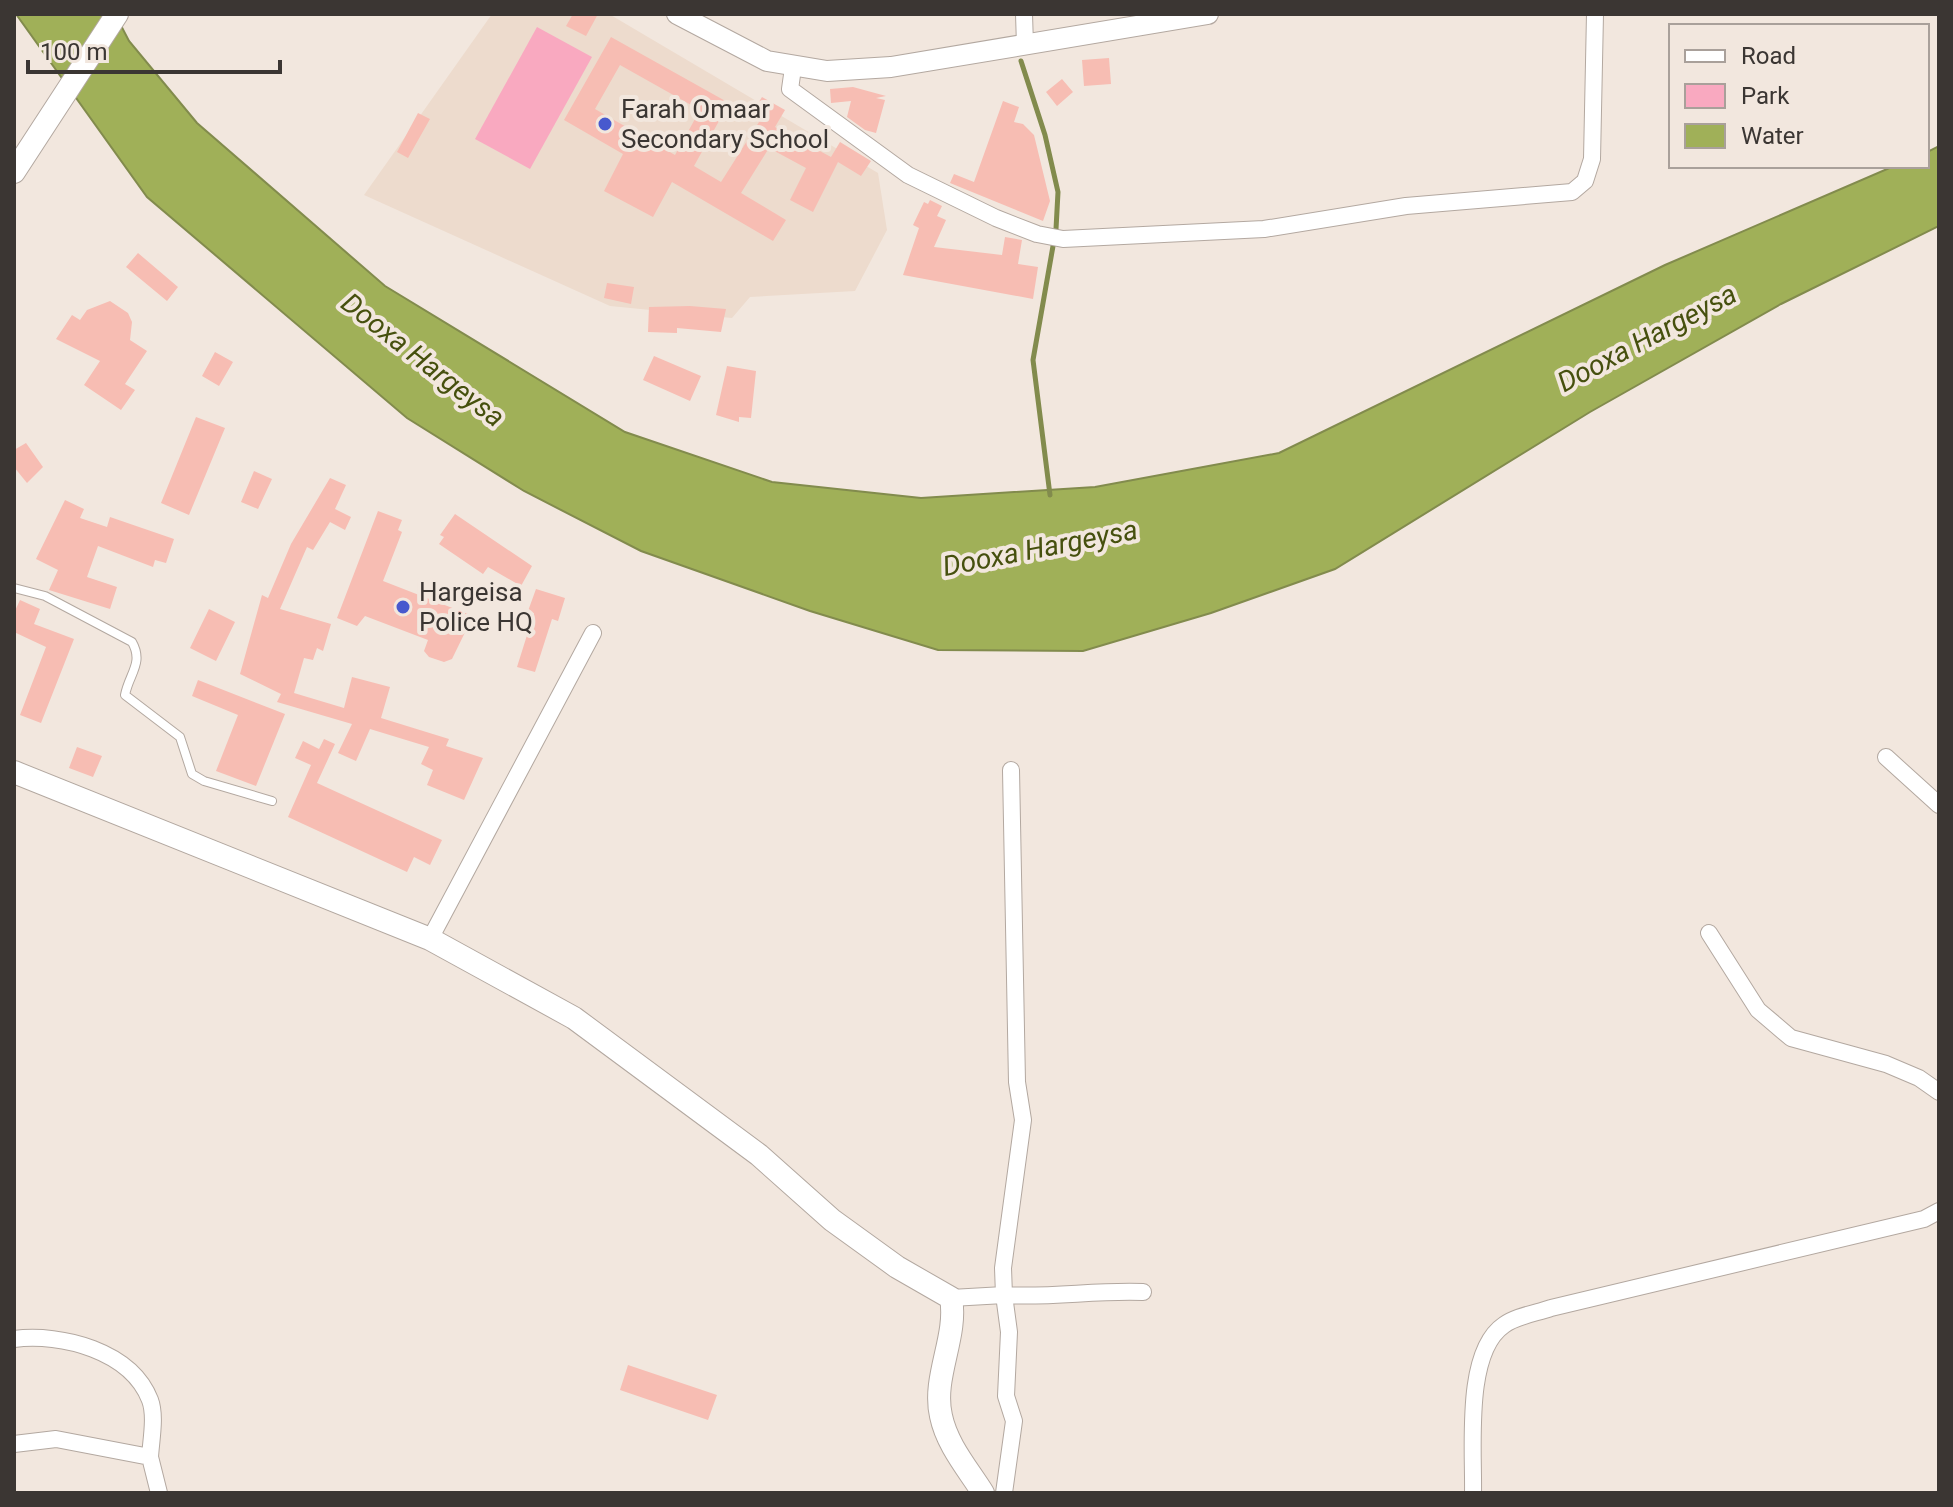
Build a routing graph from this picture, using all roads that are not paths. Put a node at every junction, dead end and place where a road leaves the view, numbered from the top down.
1 (117, 14) edge
2 (677, 14) edge
3 (1024, 14) edge
4 (1208, 14) edge
5 (1595, 14) edge
6 (1025, 45) junction
7 (793, 68) junction
8 (14, 172) edge
9 (14, 588) edge
10 (593, 633) dead end
11 (1886, 757) dead end
12 (1011, 770) dead end
13 (14, 772) edge
14 (272, 801) dead end
15 (1939, 805) edge
16 (1709, 933) dead end
17 (430, 939) junction
18 (1939, 1092) edge
19 (1939, 1211) edge
20 (1143, 1292) dead end
21 (1004, 1295) junction
22 (951, 1298) junction
23 (14, 1339) edge
24 (14, 1444) edge
25 (150, 1457) junction
26 (159, 1493) edge
27 (983, 1493) edge
28 (1004, 1493) edge
29 (1473, 1493) edge

1 - 8 main road
2 - 7 street
3 - 6 street
4 - 6 street
5 - 7 street
6 - 7 street
9 - 14 lane
10 - 17 street
11 - 15 street
12 - 21 street
13 - 17 main road
16 - 18 street
17 - 22 main road
19 - 29 street
20 - 21 street
21 - 22 street
21 - 28 street
22 - 27 main road
23 - 25 street
24 - 25 street
25 - 26 street

